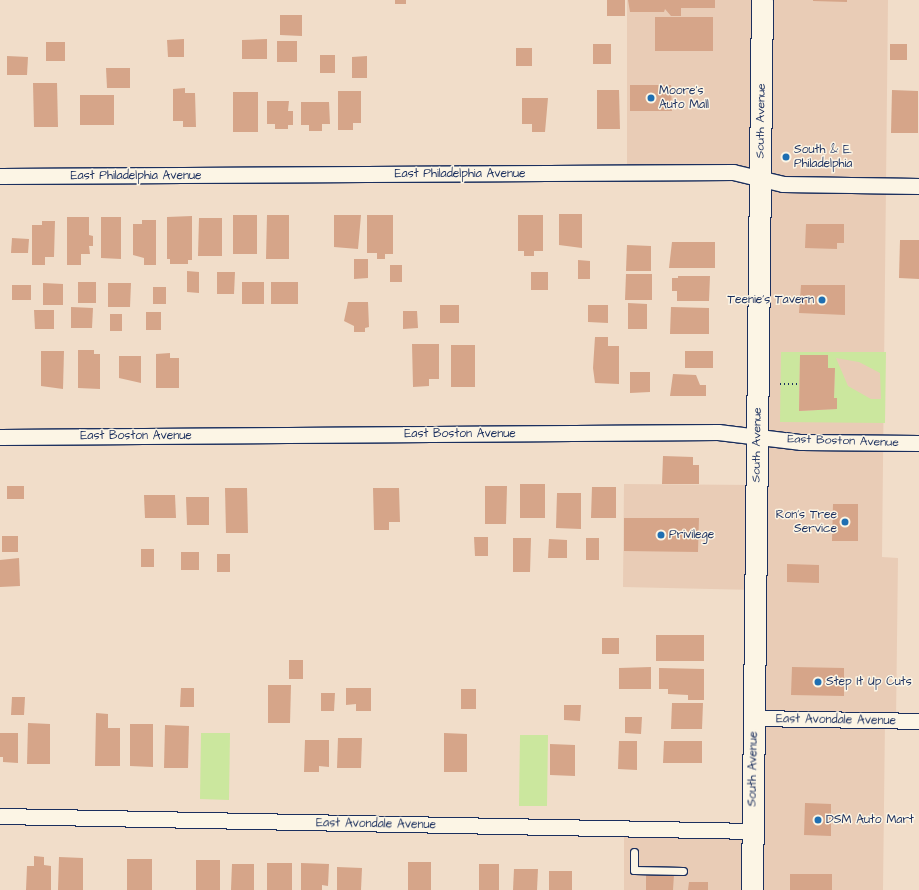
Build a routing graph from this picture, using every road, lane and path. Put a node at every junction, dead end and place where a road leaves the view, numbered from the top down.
1 (762, 0) edge
2 (0, 176) edge
3 (760, 178) junction
4 (919, 186) edge
5 (780, 384) dead end
6 (797, 384) dead end
7 (757, 436) junction
8 (0, 437) edge
9 (919, 444) edge
10 (754, 718) junction
11 (919, 721) edge
12 (0, 816) edge
13 (752, 831) junction
14 (634, 852) dead end
15 (683, 871) dead end
16 (752, 890) edge

1 - 3 main road, South Avenue
2 - 3 street, East Philadelphia Avenue
3 - 4 street, East Philadelphia Avenue
3 - 7 main road, South Avenue
5 - 6 path
7 - 8 street, East Boston Avenue
7 - 9 street, East Boston Avenue
7 - 10 main road, South Avenue
10 - 11 street, East Avondale Avenue
10 - 13 main road, South Avenue
12 - 13 street, East Avondale Avenue
13 - 16 main road, South Avenue
14 - 15 lane

